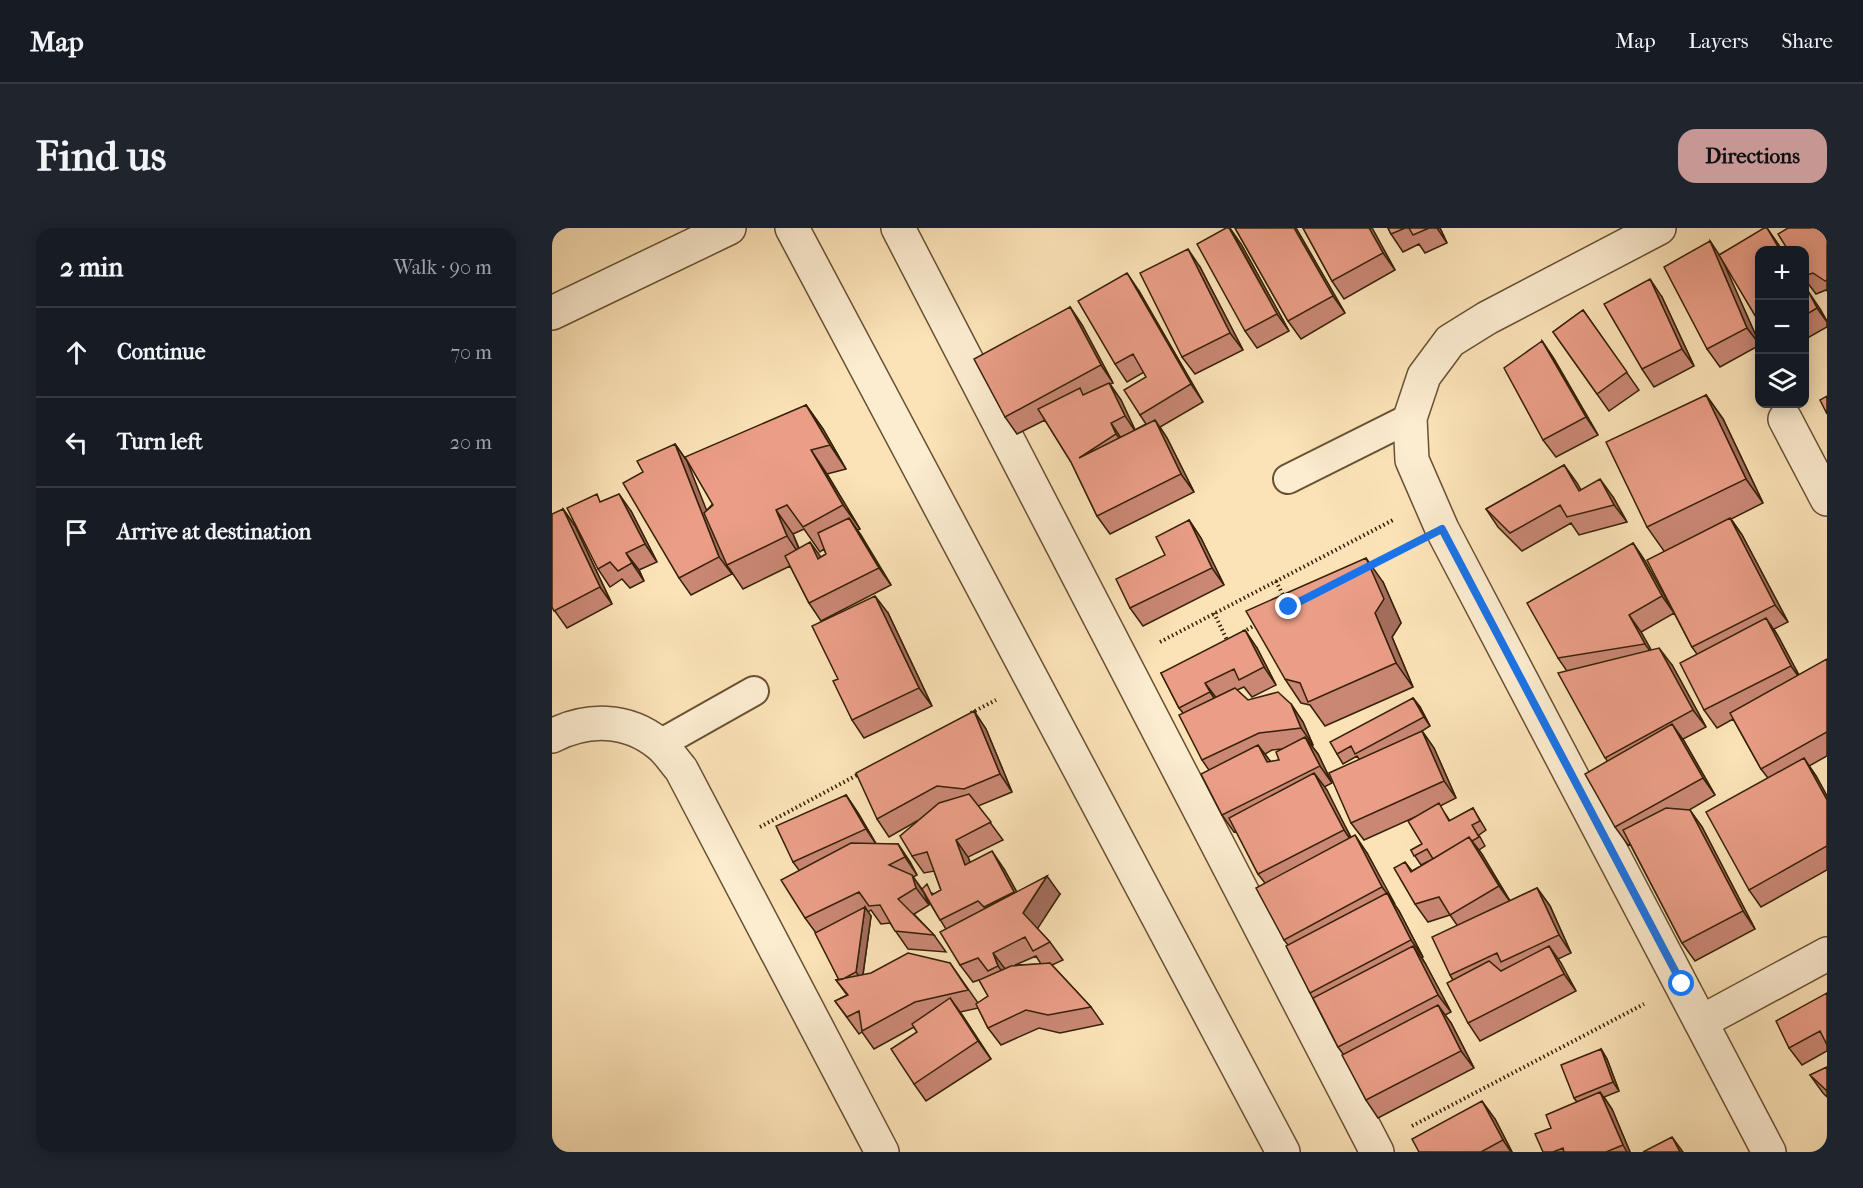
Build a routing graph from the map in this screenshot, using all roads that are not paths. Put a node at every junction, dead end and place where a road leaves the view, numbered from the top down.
1 (729, 228) edge
2 (792, 228) edge
3 (898, 228) edge
4 (1659, 228) edge
5 (552, 313) edge
6 (1410, 418) junction
7 (1785, 419) dead end
8 (1287, 479) dead end
9 (1827, 499) edge
10 (754, 691) dead end
11 (552, 736) edge
12 (660, 744) junction
13 (1827, 954) edge
14 (1701, 1022) junction
15 (1376, 1149) edge
16 (882, 1152) edge
17 (1283, 1152) edge
18 (1769, 1152) edge

1 - 5 street
2 - 17 street
3 - 15 street
4 - 6 street
6 - 8 lane
6 - 14 street
7 - 9 street
10 - 12 lane
11 - 12 street
12 - 16 street
13 - 14 street
14 - 18 street

